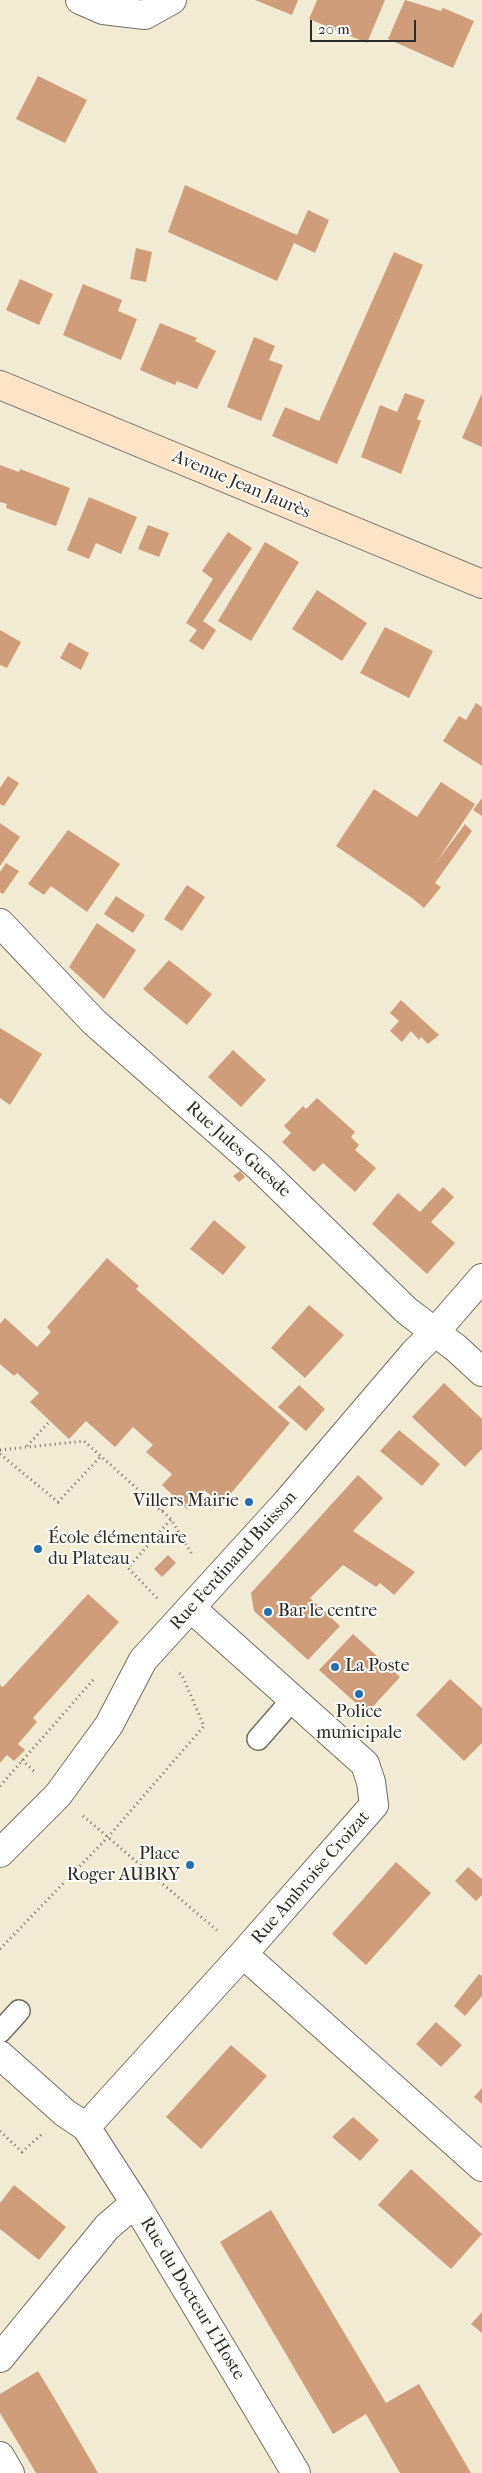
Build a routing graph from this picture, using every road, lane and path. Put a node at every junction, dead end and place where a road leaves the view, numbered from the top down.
1 (80, 0) edge
2 (172, 0) edge
3 (0, 385) edge
4 (482, 584) edge
5 (0, 923) edge
6 (482, 1278) edge
7 (435, 1332) junction
8 (482, 1372) edge
9 (50, 1421) dead end
10 (0, 1446) edge
11 (27, 1447) junction
12 (2, 1450) edge
13 (0, 1454) edge
14 (101, 1456) junction
15 (175, 1497) dead end
16 (162, 1511) junction
17 (171, 1519) junction
18 (216, 1580) junction
19 (160, 1601) dead end
20 (191, 1608) junction
21 (293, 1699) junction
22 (258, 1739) dead end
23 (58, 1795) junction
24 (108, 1837) junction
25 (0, 1853) edge
26 (0, 1949) edge
27 (244, 1954) junction
28 (19, 2011) dead end
29 (0, 2032) edge
30 (0, 2055) edge
31 (86, 2127) junction
32 (482, 2167) edge
33 (135, 2204) junction
34 (0, 2358) edge
35 (0, 2456) edge
36 (10, 2473) edge
37 (296, 2473) edge

1 - 2 street
3 - 4 main road, Avenue Jean Jaurès
5 - 7 street, Rue Jules Guesde
6 - 7 street, Rue Ferdinand Buisson
7 - 8 street, Rue Jules Guesde
7 - 18 street, Rue Ferdinand Buisson
9 - 11 path
10 - 12 path
11 - 12 path
11 - 14 path
13 - 14 path
14 - 16 path
15 - 16 path
16 - 17 path
17 - 18 path
17 - 19 path
18 - 20 street, Rue Ferdinand Buisson
20 - 21 street, Rue Ambroise Croizat
20 - 23 street, Rue Ferdinand Buisson
21 - 22 lane
21 - 27 street, Rue Ambroise Croizat
23 - 24 path
23 - 25 street, Rue Ferdinand Buisson
24 - 26 path
24 - 27 path
27 - 31 street, Rue Ambroise Croizat
27 - 32 street, Rue Ambroise Croizat
28 - 29 lane
30 - 31 street
31 - 33 street, Rue du Docteur L'Hoste
33 - 34 street
33 - 37 street, Rue du Docteur L'Hoste
35 - 36 street

